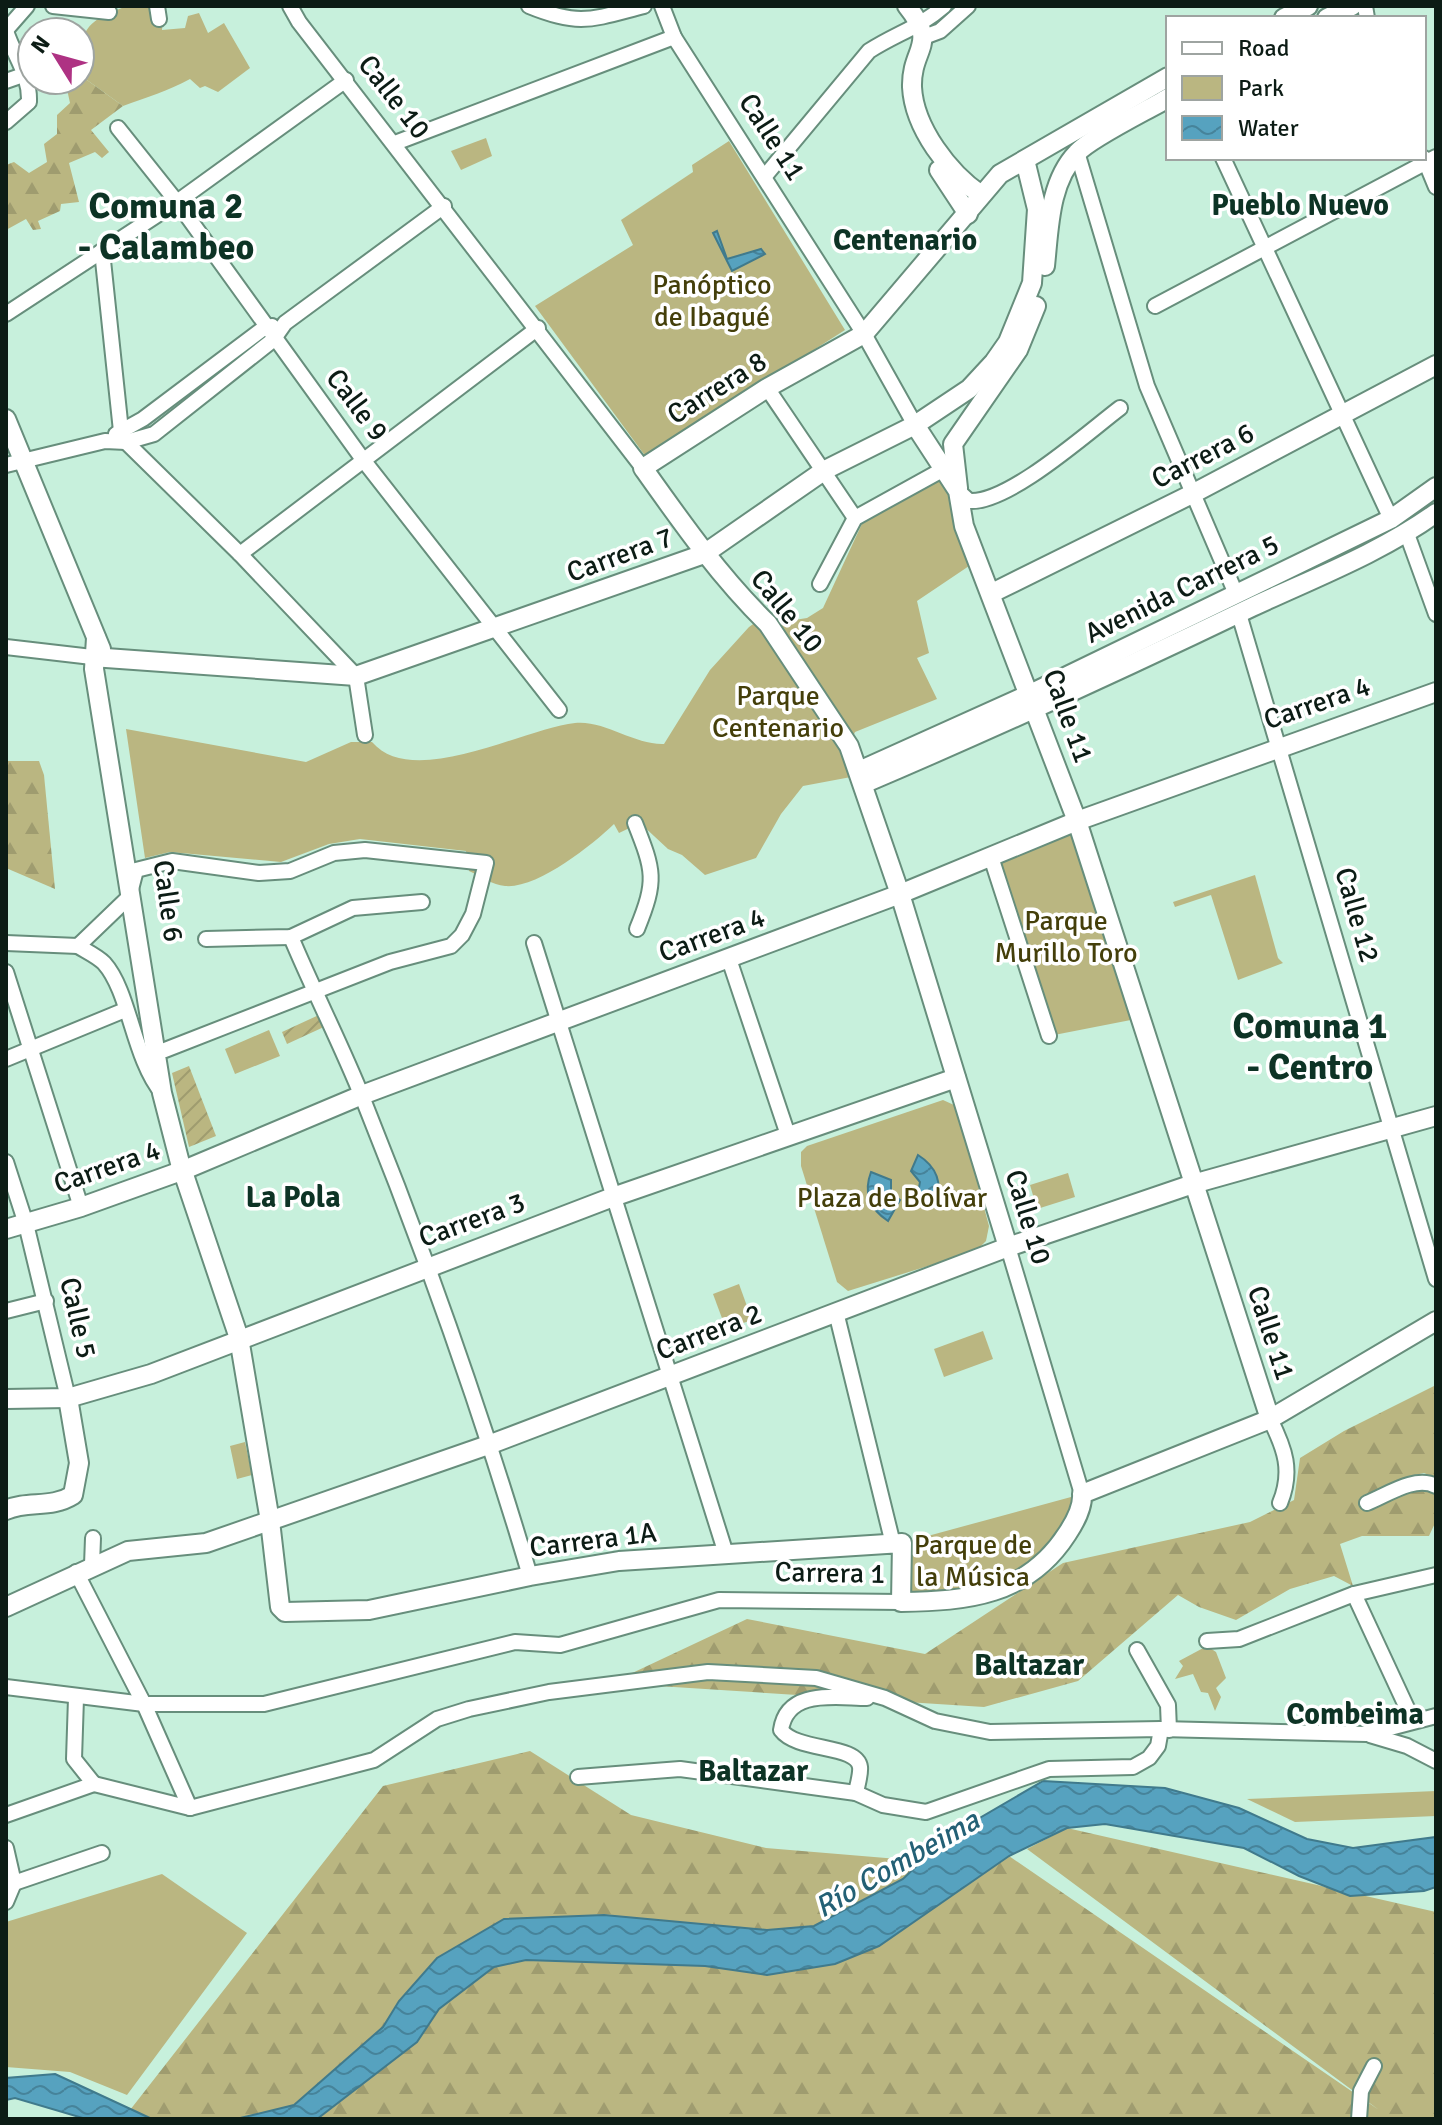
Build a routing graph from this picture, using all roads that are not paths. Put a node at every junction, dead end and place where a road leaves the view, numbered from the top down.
1 (27, 6) edge
2 (53, 6) edge
3 (290, 6) edge
4 (529, 6) edge
5 (644, 6) edge
6 (662, 6) edge
7 (907, 6) edge
8 (944, 6) edge
9 (968, 6) edge
10 (1308, 6) edge
11 (1352, 6) edge
12 (109, 12) dead end
13 (1288, 16) edge
14 (1331, 16) edge
15 (6, 30) edge
16 (923, 32) junction
17 (674, 37) junction
18 (16, 52) edge
19 (1166, 78) edge
20 (346, 80) junction
21 (28, 96) edge
22 (1166, 99) edge
23 (6, 122) edge
24 (118, 128) dead end
25 (395, 143) junction
26 (1077, 152) junction
27 (1429, 159) edge
28 (1025, 160) junction
29 (1224, 160) edge
30 (765, 176) junction
31 (1436, 187) edge
32 (981, 195) junction
33 (177, 202) junction
34 (444, 206) junction
35 (1044, 208) junction
36 (968, 214) junction
37 (1266, 248) junction
38 (102, 251) junction
39 (1155, 306) dead end
40 (6, 314) edge
41 (538, 328) junction
42 (269, 334) junction
43 (864, 334) junction
44 (1436, 365) edge
45 (767, 388) junction
46 (1120, 408) dead end
47 (1342, 417) junction
48 (6, 419) edge
49 (915, 425) junction
50 (124, 436) junction
51 (364, 461) junction
52 (15, 462) edge
53 (947, 463) junction
54 (643, 468) junction
55 (825, 470) junction
56 (1436, 487) edge
57 (958, 491) junction
58 (1194, 493) junction
59 (1436, 513) edge
60 (855, 518) junction
61 (1391, 519) junction
62 (1407, 534) junction
63 (240, 554) junction
64 (704, 554) junction
65 (820, 584) dead end
66 (992, 593) junction
67 (1236, 594) junction
68 (1239, 614) junction
69 (1436, 614) edge
70 (496, 630) junction
71 (6, 647) edge
72 (98, 650) junction
73 (356, 676) junction
74 (1436, 692) edge
75 (1033, 702) junction
76 (559, 710) dead end
77 (365, 735) dead end
78 (1278, 747) junction
79 (861, 778) junction
80 (1077, 821) junction
81 (635, 823) dead end
82 (991, 857) junction
83 (136, 870) junction
84 (900, 894) junction
85 (129, 897) junction
86 (422, 902) dead end
87 (637, 929) dead end
88 (291, 937) junction
89 (206, 939) dead end
90 (6, 943) edge
91 (534, 943) dead end
92 (78, 946) junction
93 (729, 959) junction
94 (6, 972) edge
95 (316, 992) junction
96 (125, 1010) junction
97 (557, 1021) junction
98 (1049, 1036) dead end
99 (31, 1049) junction
100 (165, 1050) junction
101 (6, 1059) edge
102 (956, 1078) junction
103 (162, 1093) junction
104 (362, 1095) junction
105 (1436, 1116) edge
106 (1391, 1129) junction
107 (788, 1135) junction
108 (6, 1162) edge
109 (184, 1170) junction
110 (1193, 1184) junction
111 (613, 1197) junction
112 (81, 1207) junction
113 (26, 1224) junction
114 (6, 1229) edge
115 (1008, 1247) junction
116 (428, 1266) junction
117 (1436, 1279) edge
118 (46, 1301) junction
119 (6, 1311) edge
120 (836, 1312) junction
121 (1436, 1321) edge
122 (239, 1338) junction
123 (669, 1377) junction
124 (68, 1398) junction
125 (6, 1399) edge
126 (1270, 1419) junction
127 (491, 1444) junction
128 (1436, 1486) edge
129 (1082, 1494) junction
130 (1280, 1503) dead end
131 (1367, 1503) dead end
132 (6, 1510) edge
133 (270, 1521) junction
134 (93, 1538) dead end
135 (898, 1543) junction
136 (726, 1554) junction
137 (84, 1568) junction
138 (1436, 1575) edge
139 (530, 1576) junction
140 (1354, 1594) junction
141 (901, 1602) junction
142 (6, 1607) edge
143 (294, 1614) joint
144 (1207, 1641) dead end
145 (1137, 1650) dead end
146 (6, 1687) edge
147 (76, 1698) junction
148 (885, 1698) junction
149 (144, 1704) junction
150 (1436, 1716) edge
151 (1413, 1721) junction
152 (1165, 1730) junction
153 (1367, 1734) junction
154 (1436, 1761) edge
155 (578, 1777) dead end
156 (94, 1784) junction
157 (856, 1793) junction
158 (190, 1808) junction
159 (6, 1815) edge
160 (6, 1848) edge
161 (102, 1853) dead end
162 (14, 1883) junction
163 (6, 1902) edge
164 (1374, 2066) dead end
165 (1359, 2119) edge

1 - 15 street
2 - 12 street
3 - 20 street, Calle 10
4 - 5 street
6 - 17 street, Calle 11
7 - 16 main road
8 - 16 street
9 - 16 street
10 - 13 main road
11 - 14 main road
15 - 18 street
16 - 30 street
16 - 32 main road
16 - 36 main road
17 - 25 street
17 - 30 street, Calle 11
19 - 28 main road, Carrera 8
20 - 25 street, Calle 10
20 - 33 street
21 - 23 street
22 - 26 main road
24 - 33 street, Calle 9
25 - 34 street, Calle 10
26 - 35 main road
26 - 58 street
27 - 31 street
27 - 37 street
28 - 32 main road, Carrera 8
28 - 35 main road, Carrera 7
29 - 37 street
30 - 43 street, Calle 11
32 - 36 main road, Carrera 8
33 - 38 street
33 - 42 street, Calle 9
34 - 41 street, Calle 10
34 - 42 street
35 - 49 main road, Carrera 7
35 - 53 main road
36 - 43 main road, Carrera 8
37 - 39 street
37 - 47 street
38 - 40 street
38 - 50 street
41 - 51 street
41 - 54 street, Calle 10
42 - 50 street
42 - 51 street, Calle 9
43 - 45 main road, Carrera 8
43 - 49 street, Calle 11
44 - 47 main road, Carrera 6
45 - 54 main road, Carrera 8
45 - 55 street
46 - 57 street
47 - 58 main road, Carrera 6
47 - 61 street
48 - 52 main road, Calle 6
49 - 53 main road, Calle 11
49 - 55 main road, Carrera 7
50 - 52 street
50 - 63 street
51 - 63 street
51 - 70 street, Calle 9
52 - 72 main road, Calle 6
53 - 57 main road, Calle 11
53 - 60 street
54 - 64 main road, Calle 10
55 - 60 street
55 - 64 main road, Carrera 7
56 - 61 main road, Avenida Carrera 5
57 - 66 main road, Calle 11
58 - 66 main road, Carrera 6
58 - 67 street
59 - 62 main road, Avenida Carrera 5
60 - 65 street
61 - 67 main road, Avenida Carrera 5
62 - 68 main road, Avenida Carrera 5
62 - 69 street
63 - 73 street
64 - 70 main road, Carrera 7
64 - 79 main road, Calle 10
66 - 75 main road, Calle 11
67 - 75 main road, Avenida Carrera 5
68 - 75 main road, Avenida Carrera 5
68 - 78 street, Calle 12
70 - 73 main road, Carrera 7
70 - 76 street, Calle 9
71 - 72 street, Carrera 7
72 - 73 main road, Carrera 7
72 - 83 main road, Calle 6
72 - 85 main road, Calle 6
73 - 77 street
74 - 78 main road, Carrera 4
75 - 79 main road, Avenida Carrera 5
75 - 80 main road, Calle 11
78 - 80 main road, Carrera 4
78 - 106 street, Calle 12
79 - 84 main road, Calle 10
80 - 82 main road, Carrera 4
80 - 110 main road, Calle 11
81 - 87 street
82 - 84 main road, Carrera 4
82 - 98 street
83 - 85 street
83 - 95 street
83 - 100 main road, Calle 6
84 - 93 main road, Carrera 4
84 - 102 main road, Calle 10
85 - 92 street
85 - 103 main road, Calle 6
86 - 88 street
88 - 89 street
88 - 95 street
90 - 92 street
91 - 97 street
92 - 96 street, Calle 6
93 - 97 main road, Carrera 4
93 - 107 street
94 - 99 street
95 - 100 street
95 - 104 street
96 - 99 street
96 - 103 street, Calle 6
97 - 104 main road, Carrera 4
97 - 111 street
99 - 101 street
99 - 112 street
100 - 109 main road, Calle 6
102 - 107 main road, Carrera 3
102 - 115 main road, Calle 10
103 - 109 main road, Calle 6
104 - 109 main road, Carrera 4
104 - 116 street
105 - 106 main road, Carrera 2
106 - 110 main road, Carrera 2
106 - 117 street, Calle 12
107 - 111 main road, Carrera 3
108 - 113 street, Calle 5
109 - 112 main road, Carrera 4
109 - 122 main road, Calle 6
110 - 115 main road, Carrera 2
110 - 126 main road, Calle 11
111 - 116 main road, Carrera 3
111 - 123 street
112 - 113 main road, Carrera 4
113 - 114 main road, Carrera 4
113 - 118 street, Calle 5
115 - 120 main road, Carrera 2
115 - 129 street, Calle 10
116 - 122 main road, Carrera 3
116 - 127 street
118 - 119 street
118 - 124 street, Calle 5
120 - 123 main road, Carrera 2
120 - 135 street
121 - 126 main road
122 - 124 main road, Carrera 3
122 - 133 main road, Calle 6
123 - 127 main road, Carrera 2
123 - 136 street
124 - 125 main road, Carrera 3
124 - 132 main road, Calle 5
126 - 129 main road
126 - 130 street, Calle 11
127 - 133 main road, Carrera 2
127 - 139 street
128 - 131 street
129 - 141 main road, Carrera 1
133 - 137 main road, Carrera 2
133 - 143 main road, Calle 6
134 - 137 street
135 - 136 main road, Carrera 1A
135 - 141 main road
136 - 139 main road, Carrera 1A
137 - 142 main road, Carrera 2
137 - 149 street
138 - 140 street
139 - 143 main road, Carrera 1A
140 - 144 street
140 - 151 street
141 - 149 street, Carrera 1
145 - 152 street
146 - 147 street, Carrera 1
147 - 149 street, Carrera 1
147 - 156 street
148 - 152 street
148 - 157 street
148 - 158 street
149 - 158 street
150 - 151 street
151 - 153 street
152 - 153 street
152 - 157 street
153 - 154 street
155 - 157 street
156 - 158 street
156 - 159 street
160 - 162 street
161 - 162 street
162 - 163 street
164 - 165 street

